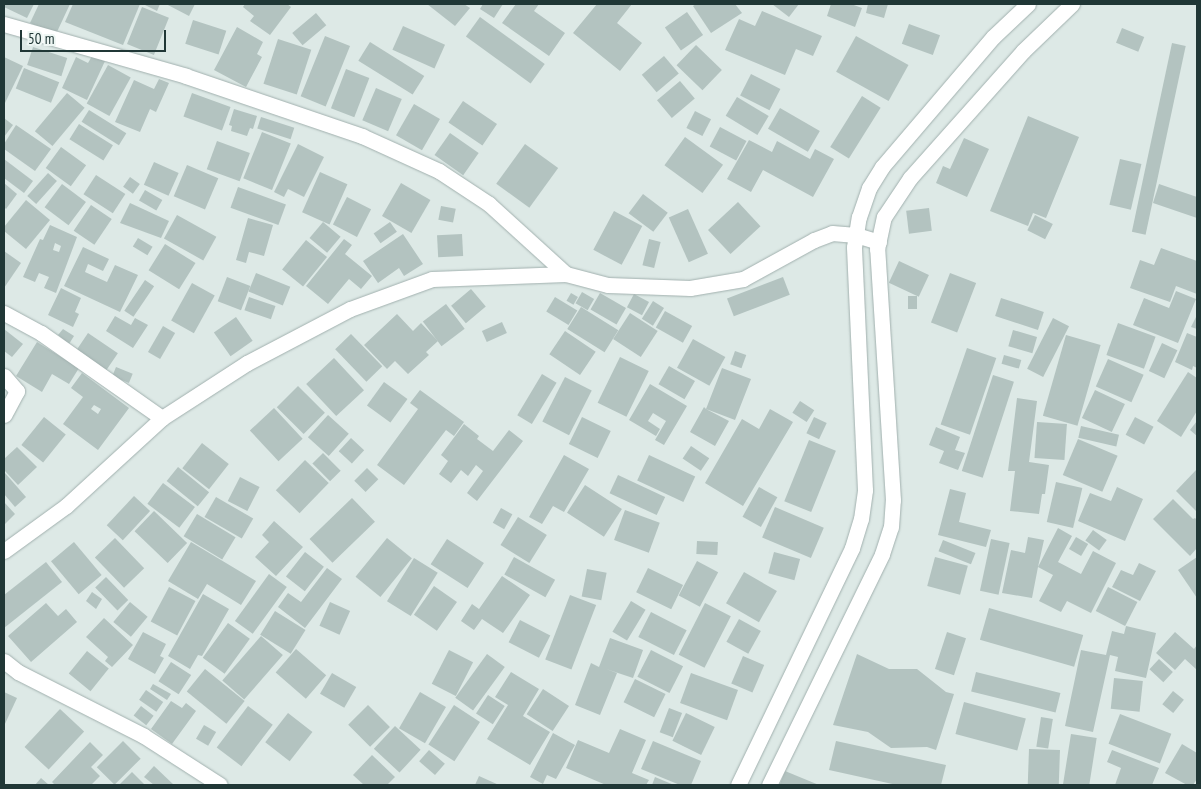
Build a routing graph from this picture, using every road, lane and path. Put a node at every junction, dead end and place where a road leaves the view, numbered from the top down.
1 (1028, 4) edge
2 (1072, 4) edge
3 (4, 24) edge
4 (856, 235) junction
5 (879, 242) junction
6 (566, 274) junction
7 (4, 313) edge
8 (4, 376) edge
9 (4, 415) edge
10 (162, 418) junction
11 (4, 551) edge
12 (4, 661) edge
13 (220, 785) edge
14 (738, 785) edge
15 (771, 785) edge

1 - 4 main road
2 - 5 main road
3 - 6 main road
4 - 5 main road
4 - 6 main road
4 - 14 main road
5 - 15 main road
6 - 10 main road
7 - 10 main road
8 - 9 main road
10 - 11 main road
12 - 13 main road

